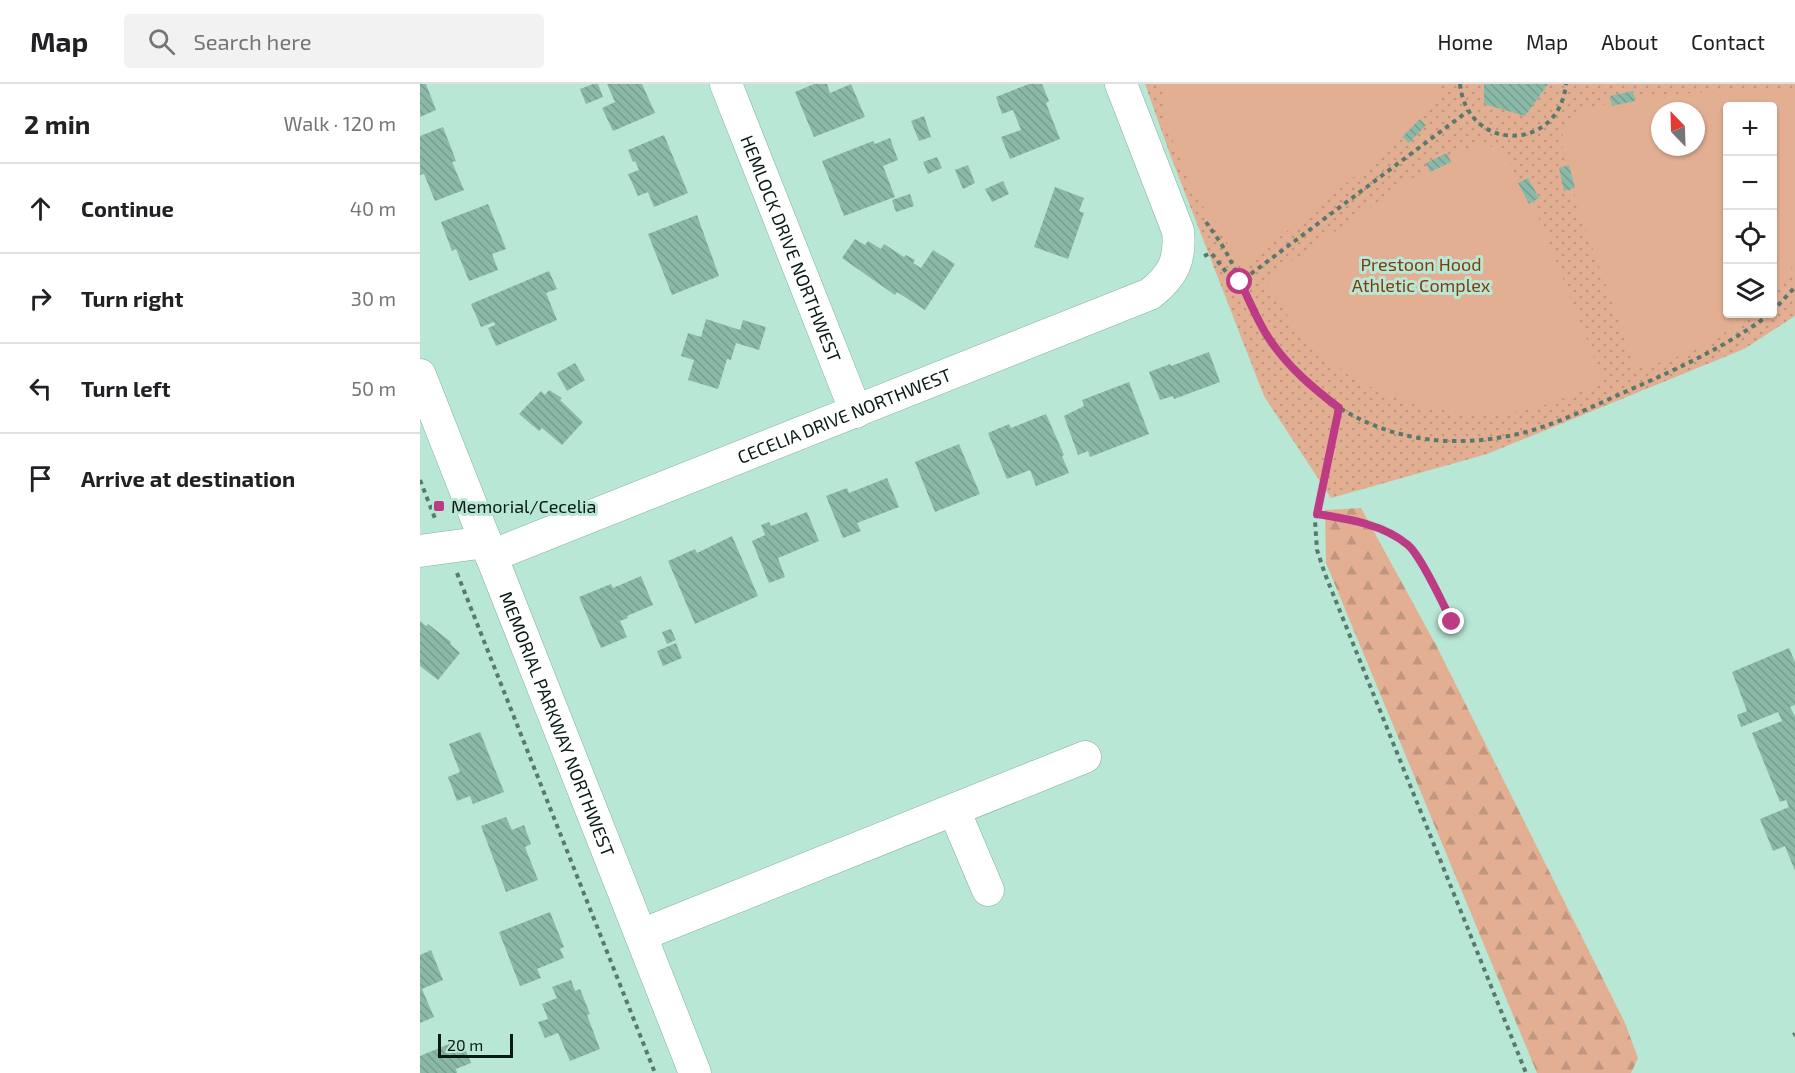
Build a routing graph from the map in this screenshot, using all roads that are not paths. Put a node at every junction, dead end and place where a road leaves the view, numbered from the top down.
1 (726, 84) edge
2 (1121, 84) edge
3 (420, 375) edge
4 (856, 412) junction
5 (433, 549) edge
6 (488, 549) junction
7 (1085, 757) dead end
8 (954, 810) junction
9 (988, 890) dead end
10 (641, 935) junction
11 (695, 1073) edge

1 - 4 street, HEMLOCK DRIVE NORTHWEST
2 - 4 street, CECELIA DRIVE NORTHWEST
3 - 6 street, MEMORIAL PARKWAY NORTHWEST
4 - 6 street, CECELIA DRIVE NORTHWEST
5 - 6 street, CECELIA DRIVE NORTHWEST
6 - 10 street, MEMORIAL PARKWAY NORTHWEST
7 - 8 street
8 - 9 street
8 - 10 street
10 - 11 street, MEMORIAL PARKWAY NORTHWEST

